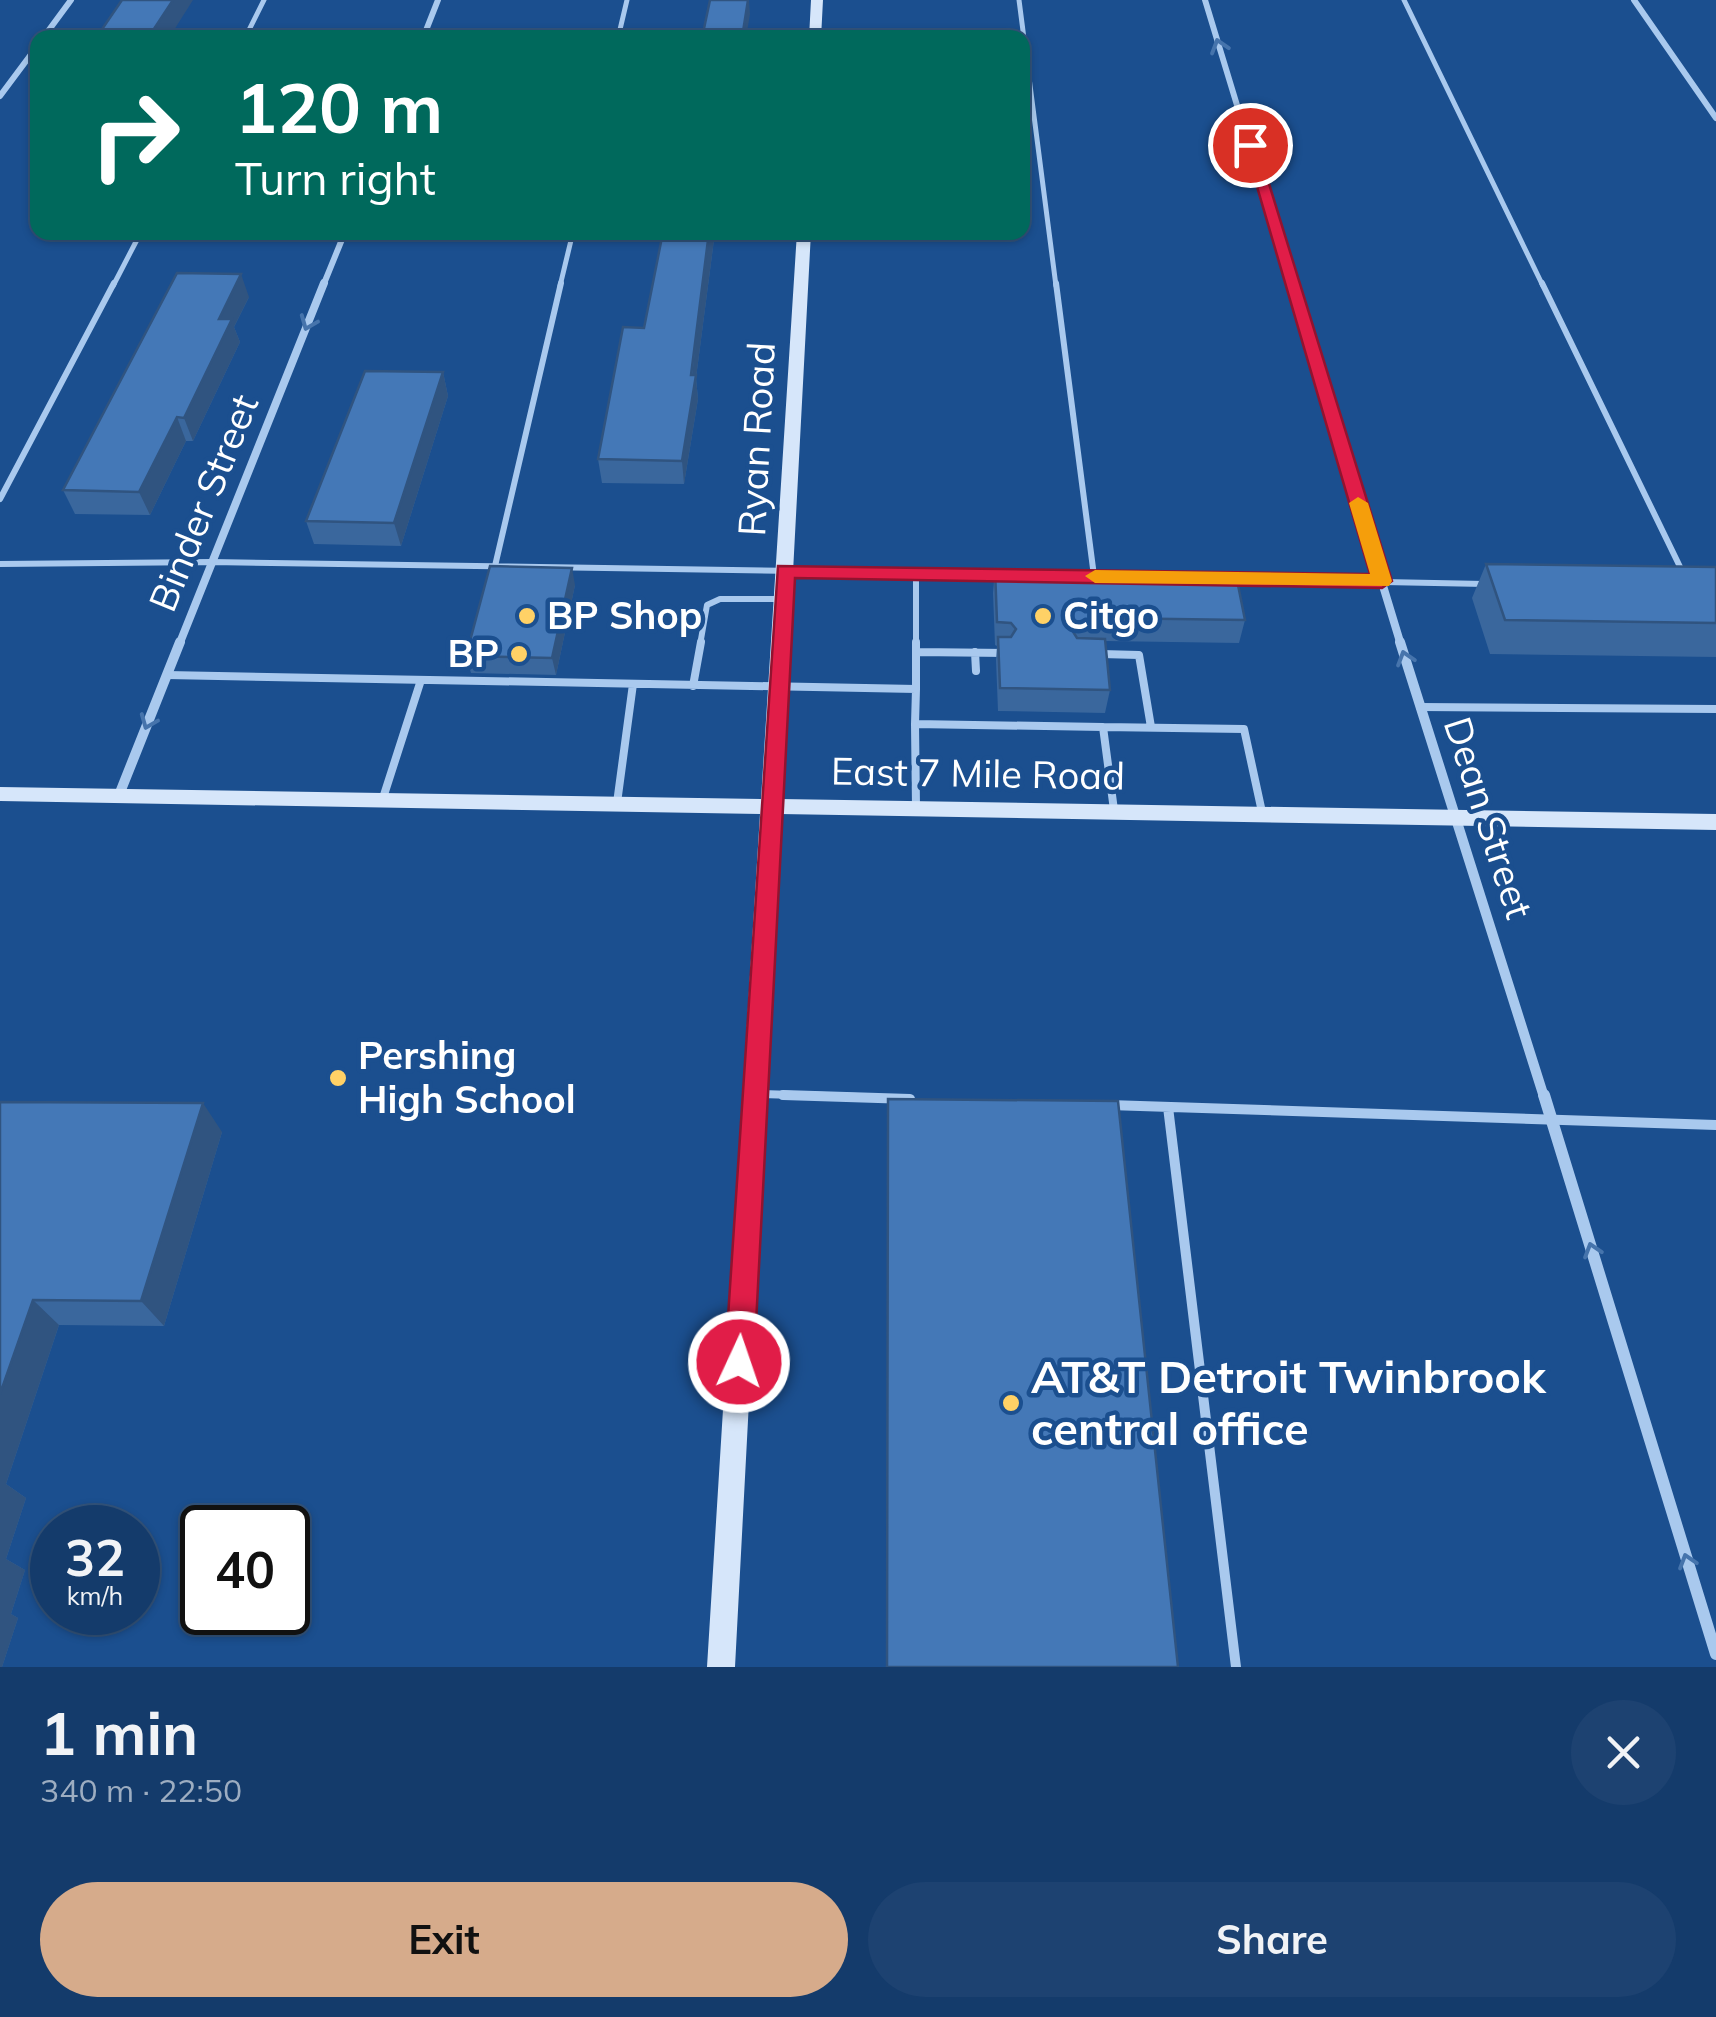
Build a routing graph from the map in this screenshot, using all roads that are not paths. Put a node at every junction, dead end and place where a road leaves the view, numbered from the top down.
1 (71, 0) edge
2 (264, 0) edge
3 (438, 0) edge
4 (627, 0) edge
5 (817, 0) edge
6 (1019, 0) edge
7 (1206, 0) edge
8 (1404, 0) edge
9 (1634, 0) edge
10 (49, 30) edge
11 (248, 30) edge
12 (426, 30) edge
13 (620, 30) edge
14 (815, 30) edge
15 (1023, 30) edge
16 (30, 56) edge
17 (1030, 84) edge
18 (0, 96) edge
19 (1716, 118) edge
20 (137, 240) edge
21 (341, 240) edge
22 (571, 240) edge
23 (804, 240) edge
24 (0, 499) edge
25 (212, 562) junction
26 (0, 564) edge
27 (495, 566) junction
28 (785, 571) junction
29 (916, 573) junction
30 (1015, 575) edge
31 (1074, 576) edge
32 (1094, 576) junction
33 (1113, 577) edge
34 (1209, 578) edge
35 (1382, 581) junction
36 (1498, 584) edge
37 (1691, 588) edge
38 (784, 599) junction
39 (916, 652) junction
40 (975, 652) junction
41 (1006, 653) edge
42 (1092, 654) edge
43 (976, 670) dead end
44 (167, 674) junction
45 (422, 680) junction
46 (633, 684) junction
47 (693, 686) junction
48 (779, 687) junction
49 (916, 689) junction
50 (1420, 707) junction
51 (979, 710) dead end
52 (1716, 710) edge
53 (1050, 712) edge
54 (915, 724) junction
55 (979, 725) junction
56 (1052, 726) junction
57 (1103, 726) junction
58 (1150, 727) junction
59 (0, 794) edge
60 (119, 795) junction
61 (383, 798) junction
62 (617, 802) junction
63 (772, 806) junction
64 (916, 808) junction
65 (1114, 810) junction
66 (1262, 813) junction
67 (1458, 817) junction
68 (1716, 822) edge
69 (755, 1094) junction
70 (932, 1100) edge
71 (1090, 1105) edge
72 (1168, 1107) junction
73 (1551, 1118) junction
74 (1716, 1126) edge
75 (1716, 1654) edge
76 (721, 1667) edge
77 (1236, 1667) edge

1 - 10 street
2 - 11 lane
3 - 12 street
4 - 13 lane
5 - 14 street
6 - 15 lane
35 -> 7 street, Dean Street
8 - 37 lane
9 - 19 street
16 - 18 street
17 - 32 lane
20 - 24 lane
21 -> 25 street, Binder Street
22 - 27 lane
23 - 28 street, Ryan Road
25 - 26 lane
25 - 27 lane
25 - 44 street, Binder Street
27 - 28 lane
28 - 29 lane
28 - 38 street, Ryan Road
29 - 30 lane
29 - 39 lane
31 - 32 lane
32 - 33 lane
34 - 35 lane
35 - 36 lane
50 -> 35 street, Dean Street
38 - 47 lane
38 - 48 street, Ryan Road
39 - 40 lane
39 - 49 lane
40 - 41 lane
40 - 43 lane
42 - 58 lane
44 - 45 lane
44 -> 60 street, Binder Street
45 - 46 lane
45 - 61 lane
46 - 47 lane
46 - 62 lane
47 - 48 lane
48 - 49 lane
48 - 63 street, Ryan Road
49 - 54 lane
50 - 52 lane
50 - 67 street, Dean Street
51 - 55 lane
53 - 56 lane
54 - 55 lane
54 - 64 lane
55 - 56 lane
56 - 57 lane
57 - 58 lane
57 - 65 lane
58 - 66 lane
59 - 60 street, East 7 Mile Road
60 - 61 street, East 7 Mile Road
61 - 62 street, East 7 Mile Road
62 - 63 street, East 7 Mile Road
63 - 64 street, East 7 Mile Road
63 - 69 street, Ryan Road
64 - 65 street, East 7 Mile Road
65 - 66 street, East 7 Mile Road
66 - 67 street, East 7 Mile Road
67 - 68 street, East 7 Mile Road
67 - 73 street, Dean Street
69 - 70 lane
69 - 76 street, Ryan Road
71 - 72 lane
72 - 73 lane
72 - 77 lane
73 - 74 lane
75 -> 73 street, Dean Street

